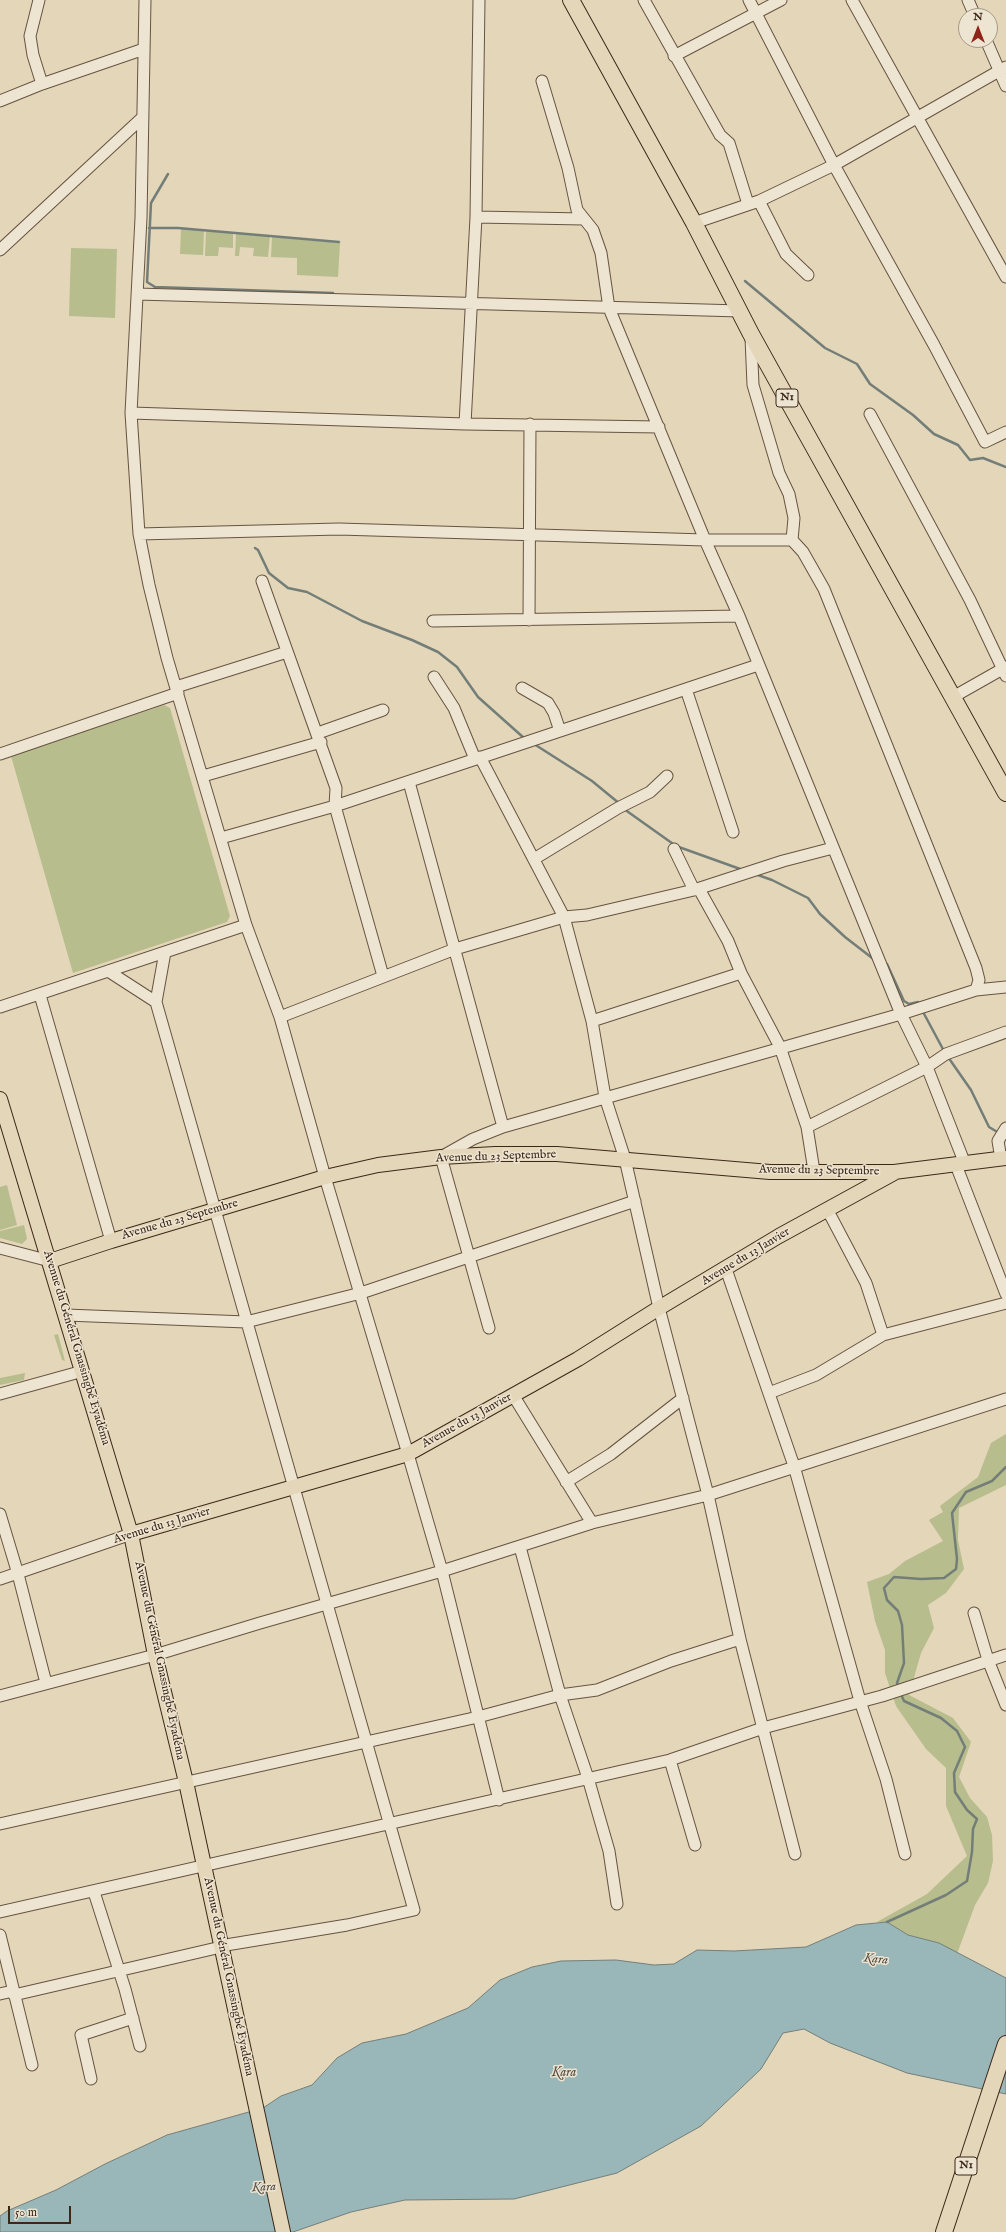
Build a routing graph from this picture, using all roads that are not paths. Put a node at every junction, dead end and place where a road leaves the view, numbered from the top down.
1 (39, 0) edge
2 (145, 0) edge
3 (479, 0) edge
4 (571, 0) edge
5 (644, 0) edge
6 (749, 0) edge
7 (781, 0) edge
8 (852, 0) edge
9 (756, 13) junction
10 (991, 48) edge
11 (144, 49) junction
12 (674, 56) junction
13 (1003, 69) edge
14 (542, 80) dead end
15 (42, 84) junction
16 (1006, 86) edge
17 (0, 101) edge
18 (918, 116) junction
19 (143, 117) junction
20 (834, 165) junction
21 (760, 200) junction
22 (748, 204) junction
23 (476, 217) junction
24 (584, 219) junction
25 (694, 223) junction
26 (0, 250) edge
27 (808, 275) dead end
28 (1006, 277) edge
29 (137, 294) junction
30 (471, 303) junction
31 (609, 308) junction
32 (740, 311) junction
33 (751, 334) junction
34 (131, 413) junction
35 (870, 414) dead end
36 (465, 424) junction
37 (530, 424) junction
38 (659, 427) junction
39 (1006, 432) edge
40 (139, 534) junction
41 (530, 536) junction
42 (705, 540) junction
43 (792, 540) junction
44 (262, 581) dead end
45 (739, 616) junction
46 (529, 620) junction
47 (432, 621) dead end
48 (287, 652) junction
49 (758, 665) junction
50 (1005, 671) edge
51 (434, 677) dead end
52 (522, 688) dead end
53 (177, 690) junction
54 (686, 690) junction
55 (953, 697) junction
56 (382, 710) dead end
57 (560, 731) junction
58 (319, 738) junction
59 (0, 754) edge
60 (478, 758) junction
61 (203, 776) junction
62 (666, 776) dead end
63 (409, 782) junction
64 (1006, 794) edge
65 (335, 806) junction
66 (733, 832) dead end
67 (222, 838) junction
68 (833, 848) junction
69 (674, 849) dead end
70 (534, 859) junction
71 (696, 889) junction
72 (564, 917) junction
73 (246, 925) junction
74 (455, 949) junction
75 (165, 952) junction
76 (108, 971) junction
77 (741, 973) junction
78 (383, 976) junction
79 (1006, 987) edge
80 (976, 990) junction
81 (40, 995) junction
82 (156, 1002) junction
83 (0, 1007) edge
84 (901, 1014) junction
85 (280, 1017) junction
86 (592, 1021) junction
87 (1006, 1032) edge
88 (780, 1048) junction
89 (927, 1067) junction
90 (606, 1097) junction
91 (0, 1099) edge
92 (503, 1127) junction
93 (807, 1127) junction
94 (1006, 1128) edge
95 (440, 1157) junction
96 (1004, 1158) edge
97 (625, 1159) junction
98 (960, 1165) junction
99 (814, 1171) junction
100 (894, 1172) junction
101 (325, 1177) junction
102 (635, 1201) junction
103 (827, 1209) junction
104 (214, 1210) junction
105 (111, 1240) junction
106 (0, 1248) edge
107 (470, 1256) junction
108 (50, 1261) junction
109 (726, 1269) junction
110 (361, 1293) junction
111 (1006, 1294) edge
112 (1006, 1303) edge
113 (659, 1308) junction
114 (66, 1315) junction
115 (246, 1322) junction
116 (489, 1328) dead end
117 (883, 1335) junction
118 (83, 1371) junction
119 (769, 1393) junction
120 (0, 1394) edge
121 (513, 1395) junction
122 (683, 1398) junction
123 (1006, 1399) edge
124 (408, 1454) junction
125 (794, 1466) junction
126 (566, 1482) junction
127 (293, 1487) junction
128 (708, 1495) junction
129 (0, 1514) edge
130 (592, 1523) junction
131 (131, 1534) junction
132 (520, 1547) junction
133 (442, 1572) junction
134 (18, 1574) junction
135 (0, 1579) edge
136 (329, 1604) junction
137 (974, 1613) dead end
138 (740, 1639) junction
139 (155, 1655) junction
140 (1006, 1655) edge
141 (988, 1660) junction
142 (46, 1683) junction
143 (560, 1695) junction
144 (0, 1696) edge
145 (860, 1701) junction
146 (1006, 1706) edge
147 (478, 1716) junction
148 (763, 1728) junction
149 (365, 1741) junction
150 (670, 1760) junction
151 (588, 1778) junction
152 (186, 1782) junction
153 (499, 1800) junction
154 (0, 1824) edge
155 (389, 1824) junction
156 (696, 1845) dead end
157 (795, 1854) dead end
158 (905, 1854) dead end
159 (204, 1866) junction
160 (94, 1892) junction
161 (617, 1904) dead end
162 (0, 1912) edge
163 (0, 1935) edge
164 (220, 1946) junction
165 (118, 1971) junction
166 (13, 1993) junction
167 (0, 1994) edge
168 (133, 2018) junction
169 (1006, 2044) edge
170 (140, 2046) dead end
171 (32, 2065) dead end
172 (91, 2079) dead end
173 (283, 2232) edge
174 (944, 2232) edge

1 - 15 street
2 - 11 street
3 - 23 street
4 - 25 highway, N1
5 - 12 street
6 - 9 street
7 - 9 street
8 - 18 street
9 - 12 street
9 - 20 street
10 - 13 street
11 - 15 street
11 - 19 street
12 - 22 street
13 - 16 street
13 - 18 street
14 - 24 street
15 - 17 street
18 - 20 street
18 - 28 street
19 - 26 street
19 - 29 street
20 - 21 street
20 - 39 street
21 - 22 street
21 - 27 street
22 - 25 street
23 - 24 street
23 - 30 street
24 - 31 street
25 - 32 highway, N1
29 - 30 street
29 - 34 street
30 - 31 street
30 - 36 street
31 - 32 street
31 - 38 street
32 - 33 highway, N1
33 - 43 street
33 - 55 highway, N1
34 - 36 street
34 - 40 street
35 - 50 street
36 - 37 street
37 - 38 street
37 - 41 street
38 - 42 street
40 - 41 street
40 - 53 street
41 - 42 street
41 - 46 street
42 - 43 street
42 - 45 street
43 - 80 street
44 - 48 street
45 - 46 street
45 - 49 street
46 - 47 street
48 - 53 street
48 - 58 street
49 - 54 street
49 - 68 street
50 - 55 street
51 - 60 street
52 - 57 street
53 - 59 street
53 - 61 street
54 - 57 street
54 - 66 street
55 - 64 highway, N1
56 - 58 street
57 - 60 street
58 - 61 street
58 - 65 street
60 - 63 street
60 - 70 street
61 - 67 street
62 - 70 street
63 - 65 street
63 - 74 street
65 - 67 street
65 - 78 street
67 - 73 street
68 - 71 street
68 - 84 street
69 - 71 street
70 - 72 street
71 - 72 street
71 - 77 street
72 - 74 street
72 - 86 street
73 - 75 street
73 - 85 street
74 - 78 street
74 - 92 street
75 - 76 street
75 - 82 street
76 - 81 street
76 - 82 street
77 - 86 street
77 - 88 street
78 - 85 street
79 - 80 street
80 - 84 street
81 - 83 street
81 - 105 street
82 - 104 street
84 - 88 street
84 - 89 street
85 - 101 street
86 - 90 street
87 - 89 street
88 - 90 street
88 - 93 street
89 - 93 street
89 - 98 street
90 - 92 street
90 - 97 street
91 - 108 main road, Avenue du Général Gnassingbé Eyadéma
92 - 95 street
93 - 99 street
94 - 96 street
95 - 97 main road, Avenue du 23 Septembre
95 - 101 main road, Avenue du 23 Septembre
95 - 107 street
96 - 98 main road, Avenue du 23 Septembre
97 - 99 main road, Avenue du 23 Septembre
97 - 102 street
98 - 100 main road, Avenue du 23 Septembre
98 - 111 street
99 - 100 main road, Avenue du 23 Septembre
100 - 103 main road, Avenue du 13 Janvier
101 - 104 main road, Avenue du 23 Septembre
101 - 110 street
102 - 107 street
102 - 113 street
103 - 109 main road, Avenue du 13 Janvier
103 - 117 street
104 - 105 main road, Avenue du 23 Septembre
104 - 115 street
105 - 108 main road, Avenue du 23 Septembre
106 - 108 street
107 - 110 street
107 - 116 street
108 - 114 main road, Avenue du Général Gnassingbé Eyadéma
109 - 113 main road, Avenue du 13 Janvier
109 - 119 street
110 - 115 street
110 - 124 street
112 - 117 street
113 - 121 main road, Avenue du 13 Janvier
113 - 122 street
114 - 115 street
114 - 118 main road, Avenue du Général Gnassingbé Eyadéma
115 - 127 street
117 - 119 street
118 - 120 street
118 - 131 main road, Avenue du Général Gnassingbé Eyadéma
119 - 125 street
121 - 124 main road, Avenue du 13 Janvier
121 - 126 street
122 - 126 street
122 - 128 street
123 - 125 street
124 - 127 main road, Avenue du 13 Janvier
124 - 133 street
125 - 128 street
125 - 145 street
126 - 130 street
127 - 131 main road, Avenue du 13 Janvier
127 - 136 street
128 - 130 street
128 - 138 street
129 - 134 street
130 - 132 street
131 - 134 street, Avenue du 13 Janvier
131 - 139 main road, Avenue du Général Gnassingbé Eyadéma
132 - 133 street
132 - 143 street
133 - 136 street
133 - 147 street
134 - 135 street, Avenue du 13 Janvier
134 - 142 street
136 - 139 street
136 - 149 street
137 - 141 street
138 - 143 street
138 - 148 street
139 - 142 street
139 - 152 main road, Avenue du Général Gnassingbé Eyadéma
140 - 141 street
141 - 145 street
141 - 146 street
142 - 144 street
143 - 147 street
143 - 151 street
145 - 148 street
145 - 158 street
147 - 149 street
147 - 153 street
148 - 150 street
148 - 157 street
149 - 152 street
149 - 155 street
150 - 151 street
150 - 156 street
151 - 153 street
151 - 161 street
152 - 154 street
152 - 159 main road, Avenue du Général Gnassingbé Eyadéma
153 - 155 street
155 - 159 street
155 - 164 street
159 - 160 street
159 - 164 main road, Avenue du Général Gnassingbé Eyadéma
160 - 162 street
160 - 165 street
163 - 166 street
164 - 165 street
164 - 173 main road, Avenue du Général Gnassingbé Eyadéma
165 - 166 street
165 - 168 street
166 - 167 street
166 - 171 street
168 - 170 street
168 - 172 street
169 - 174 highway, N1

